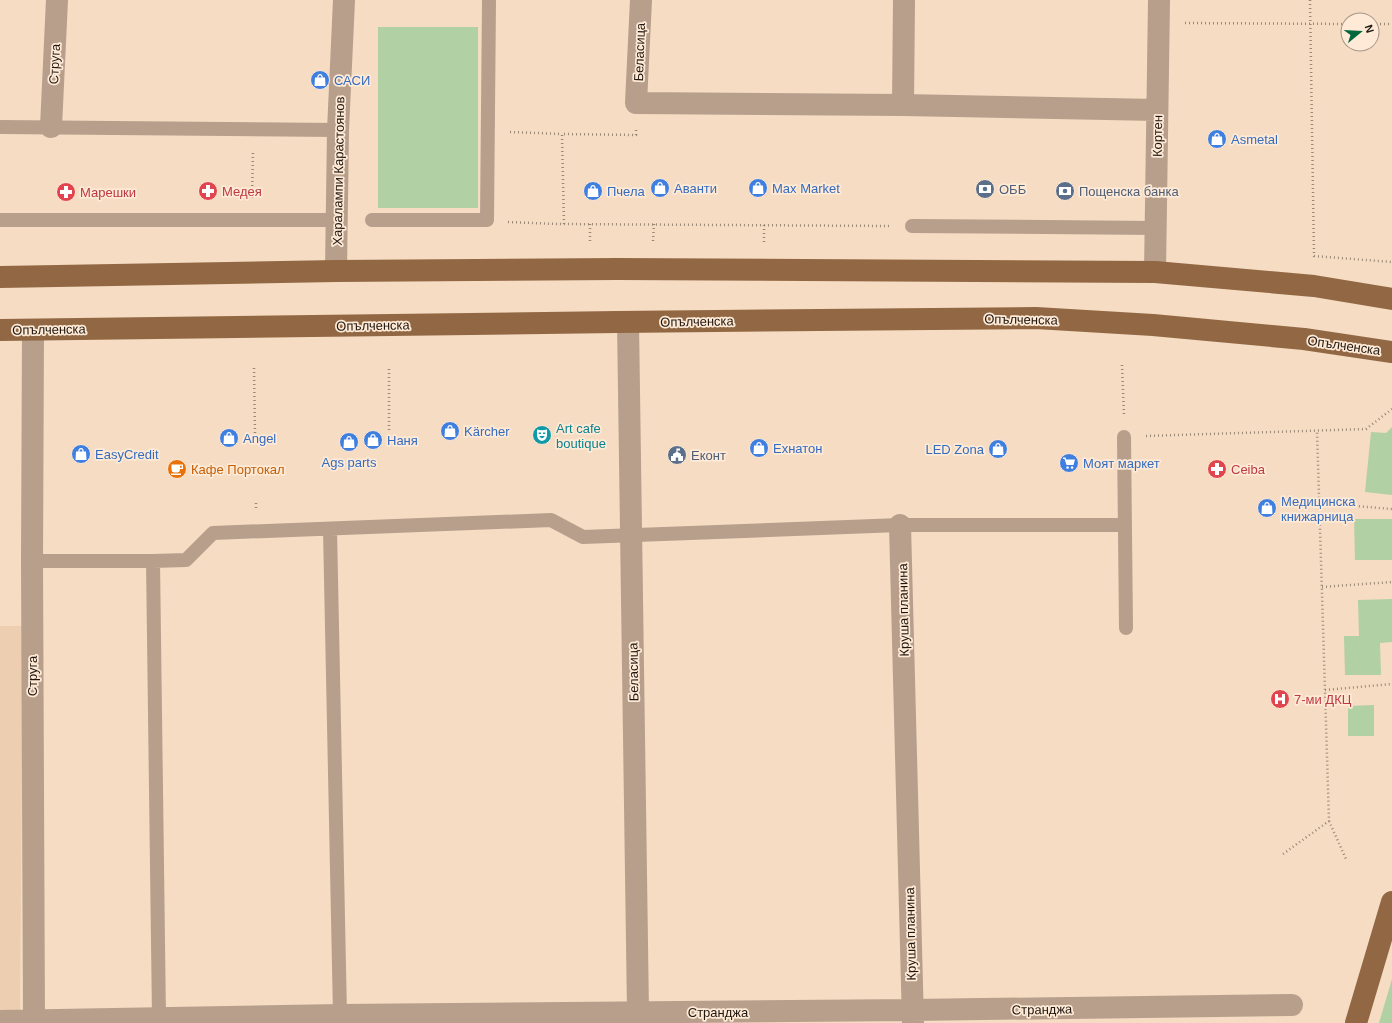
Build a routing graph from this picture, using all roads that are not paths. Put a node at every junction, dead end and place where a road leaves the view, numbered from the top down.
1 (57, 0) edge
2 (344, 0) edge
3 (489, 0) edge
4 (641, 0) edge
5 (904, 0) edge
6 (1158, 0) edge
7 (903, 105) junction
8 (1157, 110) junction
9 (0, 127) edge
10 (51, 127) junction
11 (338, 130) junction
12 (0, 220) edge
13 (337, 220) junction
14 (372, 220) dead end
15 (912, 226) road end
16 (1156, 228) junction
17 (336, 271) junction
18 (1155, 272) junction
19 (0, 277) edge
20 (1392, 299) edge
21 (628, 322) junction
22 (0, 330) edge
23 (33, 330) junction
24 (1392, 352) edge
25 (1124, 437) road end
26 (900, 525) junction
27 (1125, 525) junction
28 (330, 530) junction
29 (631, 534) junction
30 (153, 561) junction
31 (32, 562) junction
32 (1126, 628) dead end
33 (1392, 902) edge
34 (1292, 1005) dead end
35 (340, 1015) junction
36 (912, 1017) edge
37 (159, 1018) junction
38 (639, 1018) edge
39 (0, 1021) edge
40 (34, 1022) edge
41 (1356, 1023) edge

1 - 10 street, Струга
2 - 11 street, Харалампи Карастоянов
3 - 14 lane
4 - 7 street, Беласица
5 - 7 street
6 - 8 street, Кортен
7 - 8 street
8 - 16 street, Кортен
9 - 10 lane
10 - 11 lane
11 - 13 street, Харалампи Карастоянов
12 - 13 lane
13 - 17 street, Харалампи Карастоянов
15 - 16 lane
16 - 18 street, Кортен
17 - 18 main road
17 - 19 main road
18 - 20 main road
21 - 23 main road, Опълченска
21 - 24 main road, Опълченска
21 - 29 street, Беласица
22 - 23 main road, Опълченска
23 - 31 street, Струга
25 - 27 lane
26 - 27 lane
26 - 29 lane
26 - 36 street, Круша планина
27 - 32 lane
28 - 29 lane
28 - 30 lane
28 - 35 lane
29 - 38 street, Беласица
30 - 31 lane
30 - 37 lane
31 - 40 street, Струга
33 - 41 main road
34 - 36 street, Странджа
35 - 37 street, Странджа
35 - 38 street, Странджа
36 - 38 street, Странджа
37 - 40 street, Странджа
39 - 40 street, Странджа

